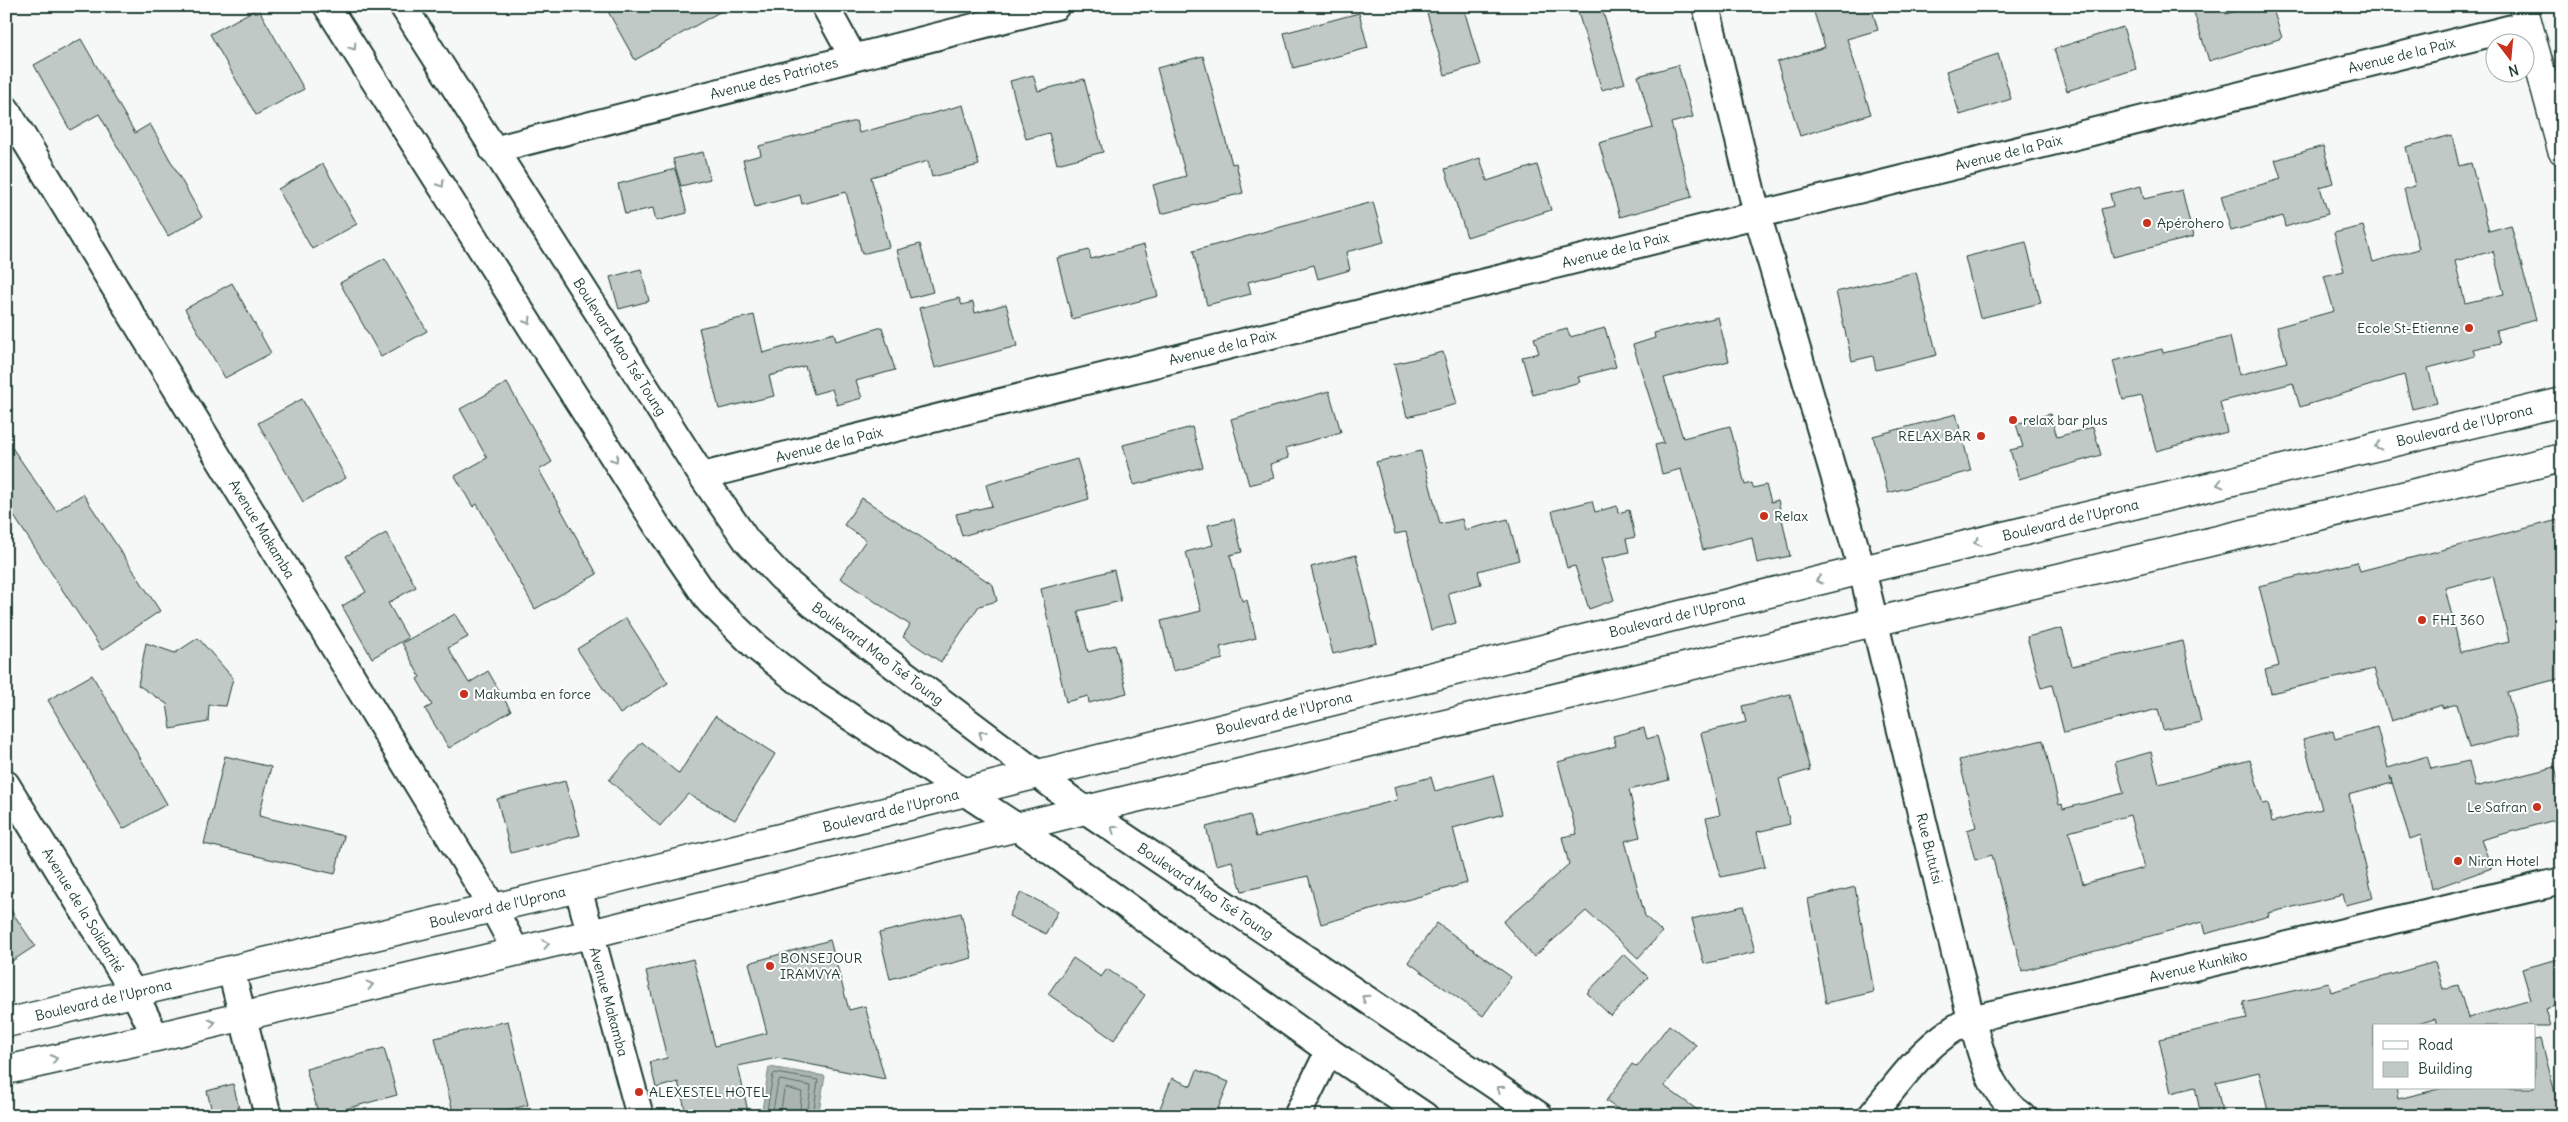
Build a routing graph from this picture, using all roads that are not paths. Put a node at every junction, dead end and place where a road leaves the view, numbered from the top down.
1 (327, 6) edge
2 (403, 6) edge
3 (825, 6) edge
4 (1056, 6) edge
5 (1706, 6) edge
6 (2526, 15) edge
7 (853, 57) junction
8 (6, 109) edge
9 (493, 150) junction
10 (2562, 150) edge
11 (1756, 214) junction
12 (2562, 402) edge
13 (2562, 458) edge
14 (702, 476) junction
15 (1862, 570) junction
16 (1875, 620) junction
17 (1034, 774) junction
18 (6, 784) edge
19 (962, 792) junction
20 (1085, 810) junction
21 (1017, 827) junction
22 (2562, 881) edge
23 (578, 888) junction
24 (493, 908) junction
25 (590, 934) junction
26 (516, 951) junction
27 (231, 970) junction
28 (134, 993) junction
29 (243, 1015) junction
30 (1970, 1019) junction
31 (6, 1023) edge
32 (156, 1037) junction
33 (1329, 1051) junction
34 (6, 1070) edge
35 (268, 1116) edge
36 (640, 1116) edge
37 (1296, 1116) edge
38 (1425, 1116) edge
39 (1540, 1116) edge
40 (1872, 1116) edge
41 (2023, 1116) edge

1 -> 19 street
2 - 9 street, Boulevard Mao Tsé Toung
3 - 7 street
4 - 7 street, Avenue des Patriotes
5 - 11 street, Rue Bututsi
6 - 10 street
6 - 11 street, Avenue de la Paix
7 - 9 street, Avenue des Patriotes
8 - 24 street, Avenue Makamba
9 - 14 street, Boulevard Mao Tsé Toung
11 - 14 street, Avenue de la Paix
11 - 15 street, Rue Bututsi
12 -> 15 street, Boulevard de l'Uprona
13 - 16 street
17 -> 14 street, Boulevard Mao Tsé Toung
15 - 16 street, Rue Bututsi
15 -> 17 street, Boulevard de l'Uprona
16 - 20 street
16 - 30 street, Rue Bututsi
17 - 19 street, Boulevard de l'Uprona
17 - 20 street, Boulevard Mao Tsé Toung
18 - 28 street, Avenue de la Solidarité
19 - 21 street
19 - 23 street, Boulevard de l'Uprona
20 - 21 street
39 -> 20 street, Boulevard Mao Tsé Toung
21 - 25 street
21 - 33 street
22 - 30 street, Avenue Kunkiko
23 - 24 street, Boulevard de l'Uprona
23 - 25 street, Avenue Makamba
24 - 26 street, Avenue Makamba
24 - 27 street, Boulevard de l'Uprona
26 -> 25 street
25 - 36 street, Avenue Makamba
29 -> 26 street
27 - 28 street, Boulevard de l'Uprona
27 - 29 street
28 - 31 street, Boulevard de l'Uprona
28 - 32 street, Avenue de la Solidarité
32 -> 29 street
29 - 35 street
30 - 40 street, Avenue Kunkiko
30 - 41 street, Rue Bututsi
34 -> 32 street
33 - 37 street
33 - 38 street

